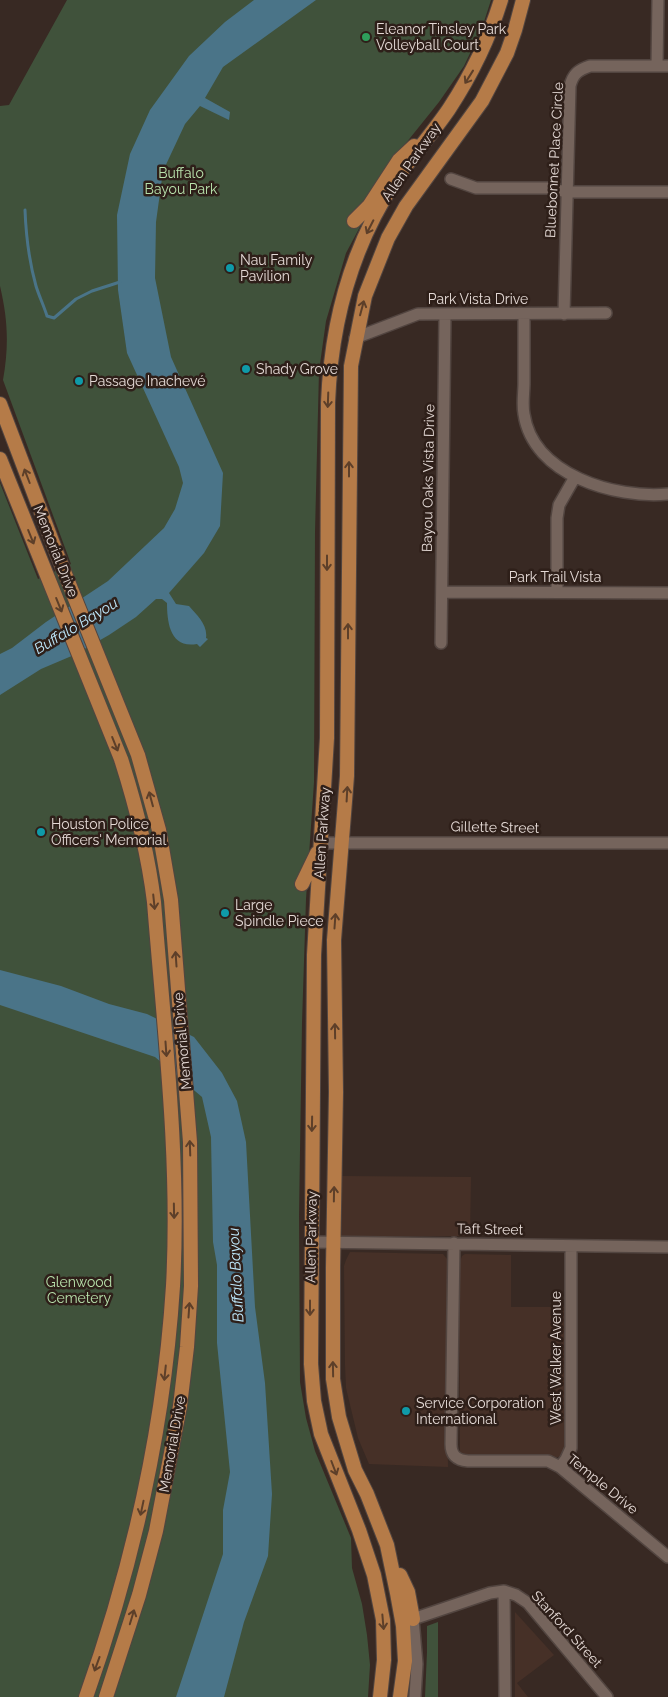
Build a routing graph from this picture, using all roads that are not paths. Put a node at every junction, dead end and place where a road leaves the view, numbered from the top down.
1 (501, 0) edge
2 (523, 0) edge
3 (658, 0) edge
4 (662, 66) edge
5 (436, 127) junction
6 (451, 179) dead end
7 (566, 192) junction
8 (668, 192) edge
9 (354, 221) dead end
10 (606, 313) dead end
11 (445, 314) junction
12 (524, 314) junction
13 (564, 314) junction
14 (355, 338) junction
15 (0, 404) edge
16 (0, 459) edge
17 (575, 477) junction
18 (668, 494) edge
19 (442, 592) junction
20 (557, 592) junction
21 (668, 593) edge
22 (442, 643) dead end
23 (342, 842) junction
24 (321, 843) junction
25 (668, 843) edge
26 (302, 884) dead end
27 (311, 1242) junction
28 (333, 1243) junction
29 (454, 1243) junction
30 (571, 1246) junction
31 (668, 1247) edge
32 (560, 1468) junction
33 (387, 1545) junction
34 (668, 1557) edge
35 (504, 1591) junction
36 (412, 1619) junction
37 (86, 1697) edge
38 (106, 1697) edge
39 (380, 1697) edge
40 (400, 1697) edge
41 (415, 1697) edge
42 (504, 1697) edge
43 (608, 1697) edge

1 -> 5 main road, Allen Parkway
14 -> 2 main road, Allen Parkway
3 - 4 street
4 - 7 street, Bluebonnet Place Circle
5 - 9 main road
5 -> 24 main road, Allen Parkway
6 - 7 street
7 - 8 street
7 - 13 street, Bluebonnet Place Circle
10 - 13 street, Park Vista Drive
11 - 12 street, Park Vista Drive
11 - 14 street, Park Vista Drive
11 - 19 street, Bayou Oaks Vista Drive
12 - 13 street, Park Vista Drive
12 - 17 street
23 -> 14 main road, Allen Parkway
38 -> 15 main road, Memorial Drive
16 -> 37 main road, Memorial Drive
17 - 18 street
17 - 20 street
19 - 20 street, Park Trail Vista
19 - 22 street, Bayou Oaks Vista Drive
20 - 21 street, Park Trail Vista
23 - 24 street, Gillette Street
23 - 25 street, Gillette Street
28 -> 23 main road, Allen Parkway
24 - 26 main road
24 -> 27 main road, Allen Parkway
27 - 28 street, Taft Street
27 -> 39 main road, Allen Parkway
28 - 29 street, Taft Street
33 -> 28 main road, Allen Parkway
29 - 30 street, Taft Street
29 - 32 street, Temple Drive
30 - 31 street, Taft Street
30 - 32 street, West Walker Avenue
32 - 34 street, Temple Drive
33 - 36 main road
33 - 40 main road, Allen Parkway
35 - 36 street
35 - 42 street
35 - 43 street, Stanford Street
36 - 41 street

